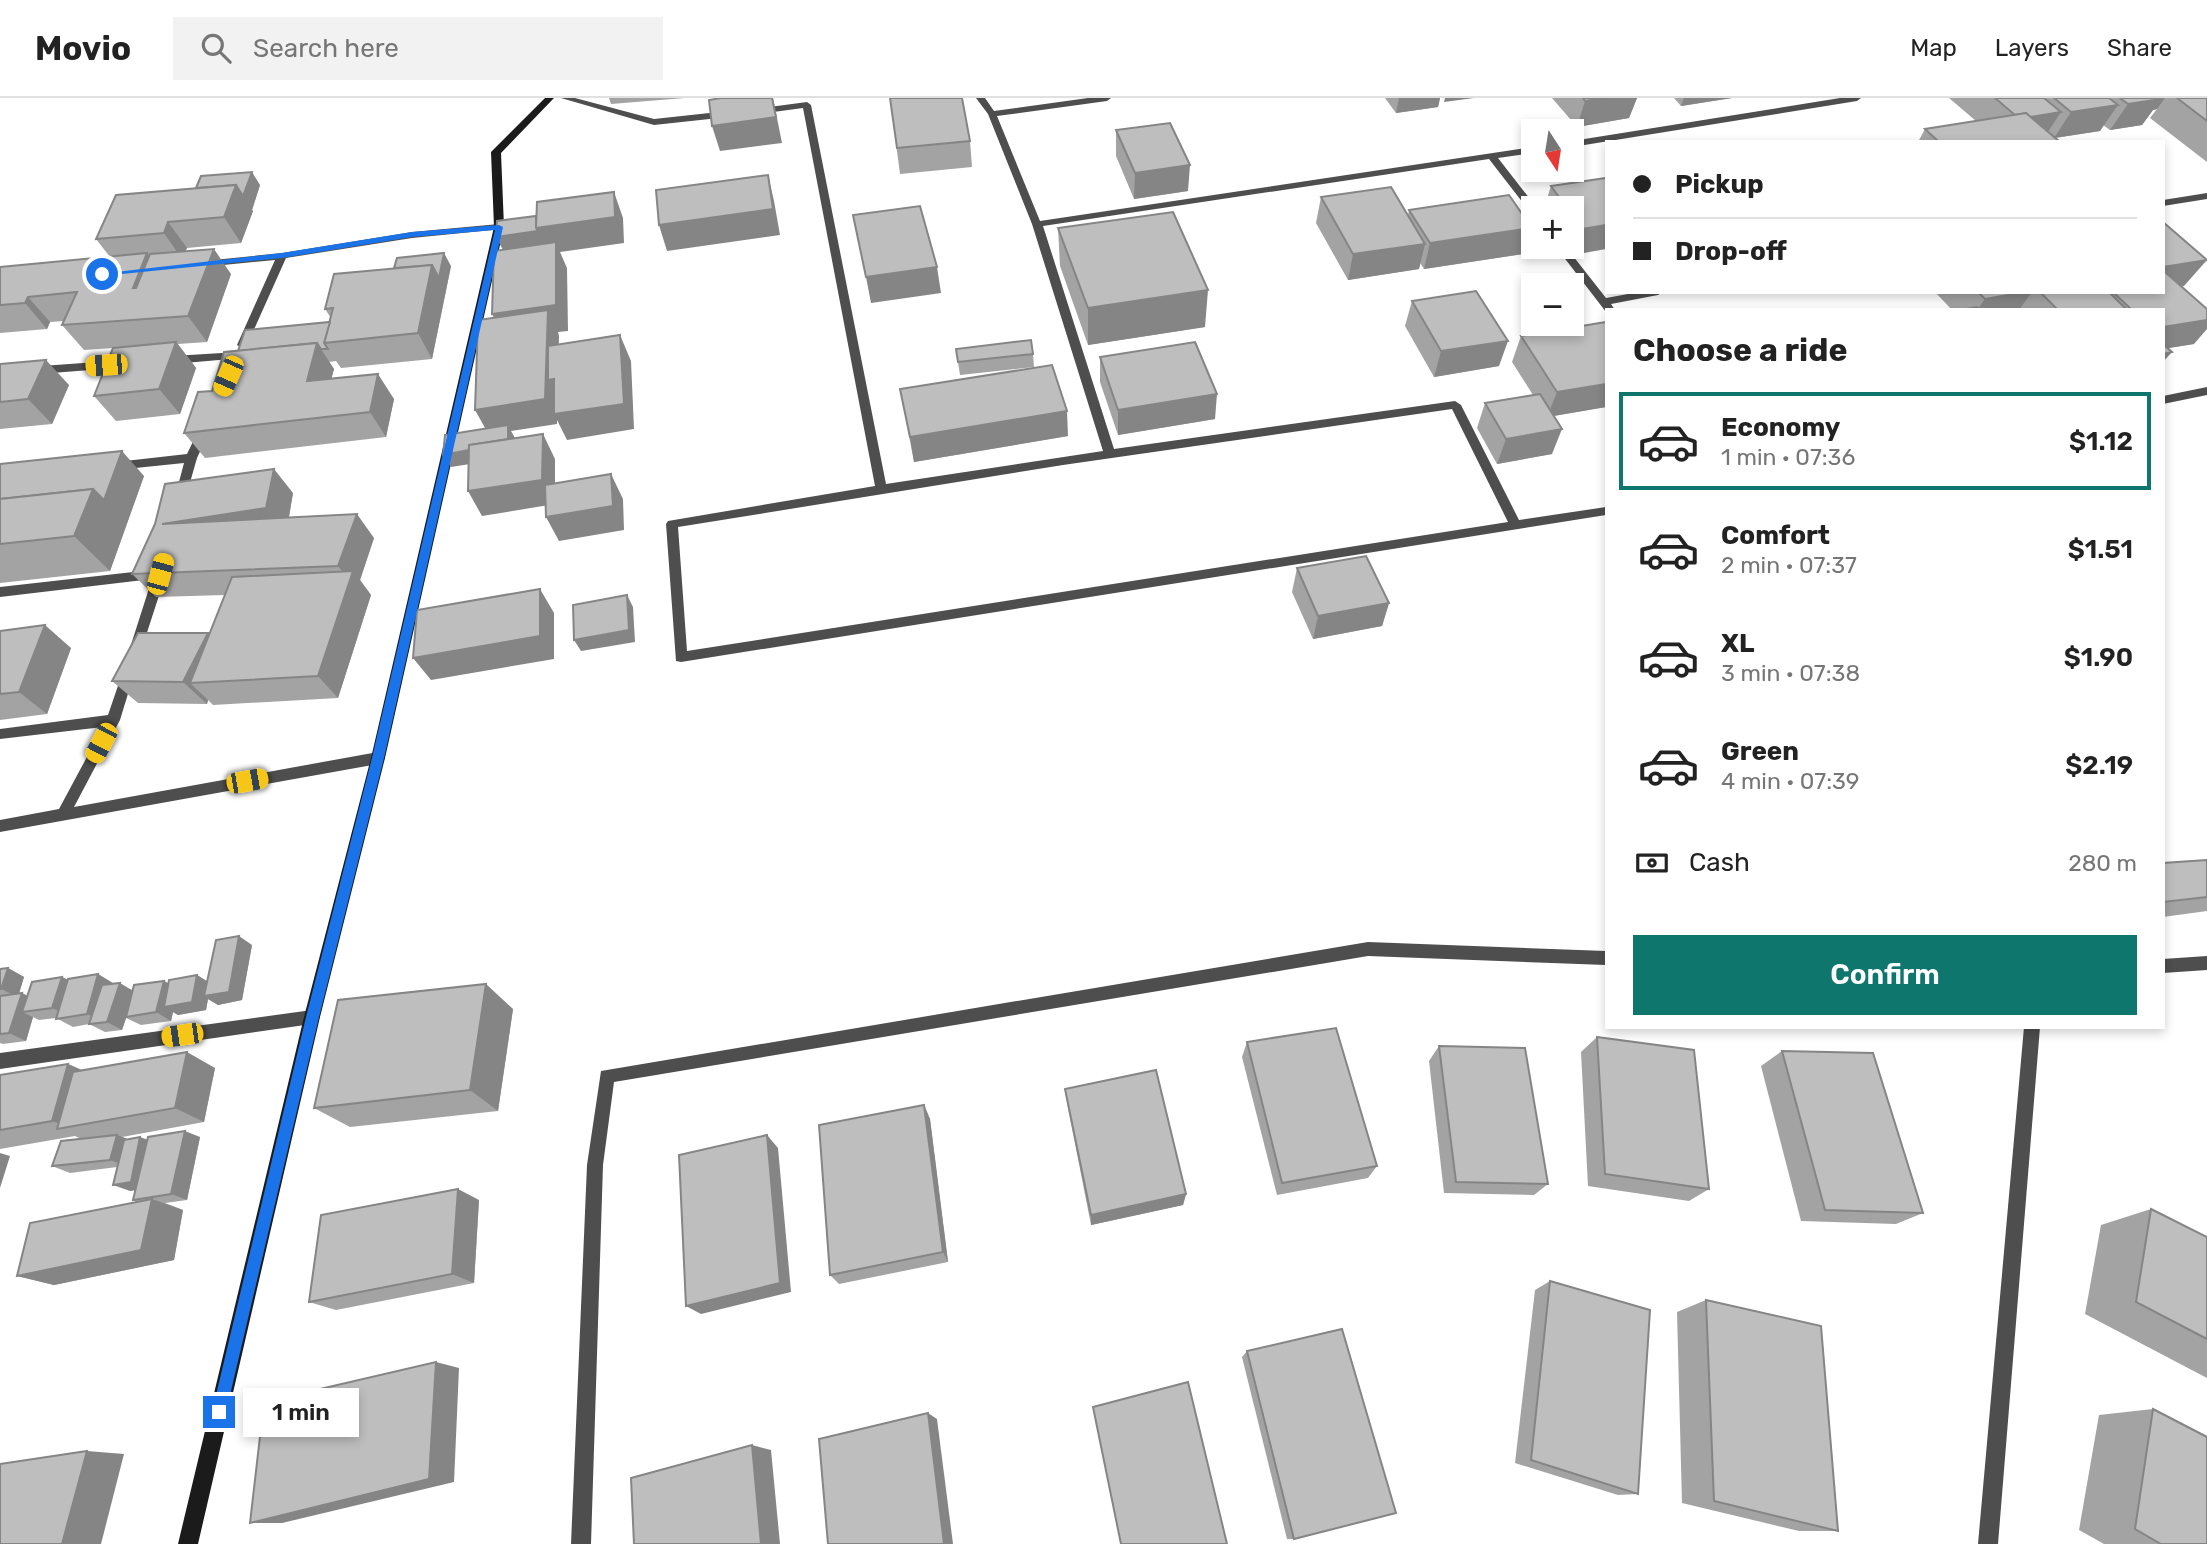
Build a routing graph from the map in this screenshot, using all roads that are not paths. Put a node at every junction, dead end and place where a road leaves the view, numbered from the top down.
1 (550, 98) edge
2 (565, 98) edge
3 (980, 98) edge
4 (1107, 98) edge
5 (1857, 98) edge
6 (992, 114) junction
7 (1584, 142) edge
8 (1521, 152) edge
9 (1492, 156) junction
10 (1522, 196) edge
11 (2207, 196) edge
12 (2165, 204) edge
13 (1037, 224) junction
14 (499, 227) junction
15 (282, 256) junction
16 (1570, 259) edge
17 (188, 265) edge
18 (1651, 294) edge
19 (1607, 306) edge
20 (159, 361) edge
21 (132, 363) edge
22 (0, 373) edge
23 (2207, 391) edge
24 (2165, 400) edge
25 (212, 412) edge
26 (1109, 452) junction
27 (191, 458) junction
28 (109, 467) edge
29 (881, 487) junction
30 (177, 510) edge
31 (1605, 511) edge
32 (1515, 525) junction
33 (0, 592) edge
34 (113, 720) junction
35 (0, 734) edge
36 (378, 758) junction
37 (64, 813) junction
38 (0, 826) edge
39 (1605, 958) edge
40 (2207, 963) edge
41 (2165, 966) edge
42 (312, 1017) junction
43 (2032, 1029) edge
44 (0, 1062) edge
45 (188, 1544) edge
46 (581, 1544) edge
47 (1988, 1544) edge

1 - 14 street
2 - 29 street
3 - 6 street
4 - 6 street
5 - 7 street
6 - 13 street
8 - 9 street
9 - 10 street
9 - 13 street
11 - 12 street
13 - 26 street
14 - 15 street
14 - 36 street
15 - 17 street
15 - 20 street
16 - 19 street
18 - 19 street
21 - 22 street
23 - 24 street
25 - 27 street
26 - 29 street
26 - 32 street
27 - 28 street
27 - 30 street
29 - 32 street
31 - 32 street
33 - 34 street
34 - 35 street
34 - 37 street
36 - 37 street
36 - 42 street
37 - 38 street
39 - 46 street
40 - 41 street
42 - 44 street
42 - 45 street
43 - 47 street

